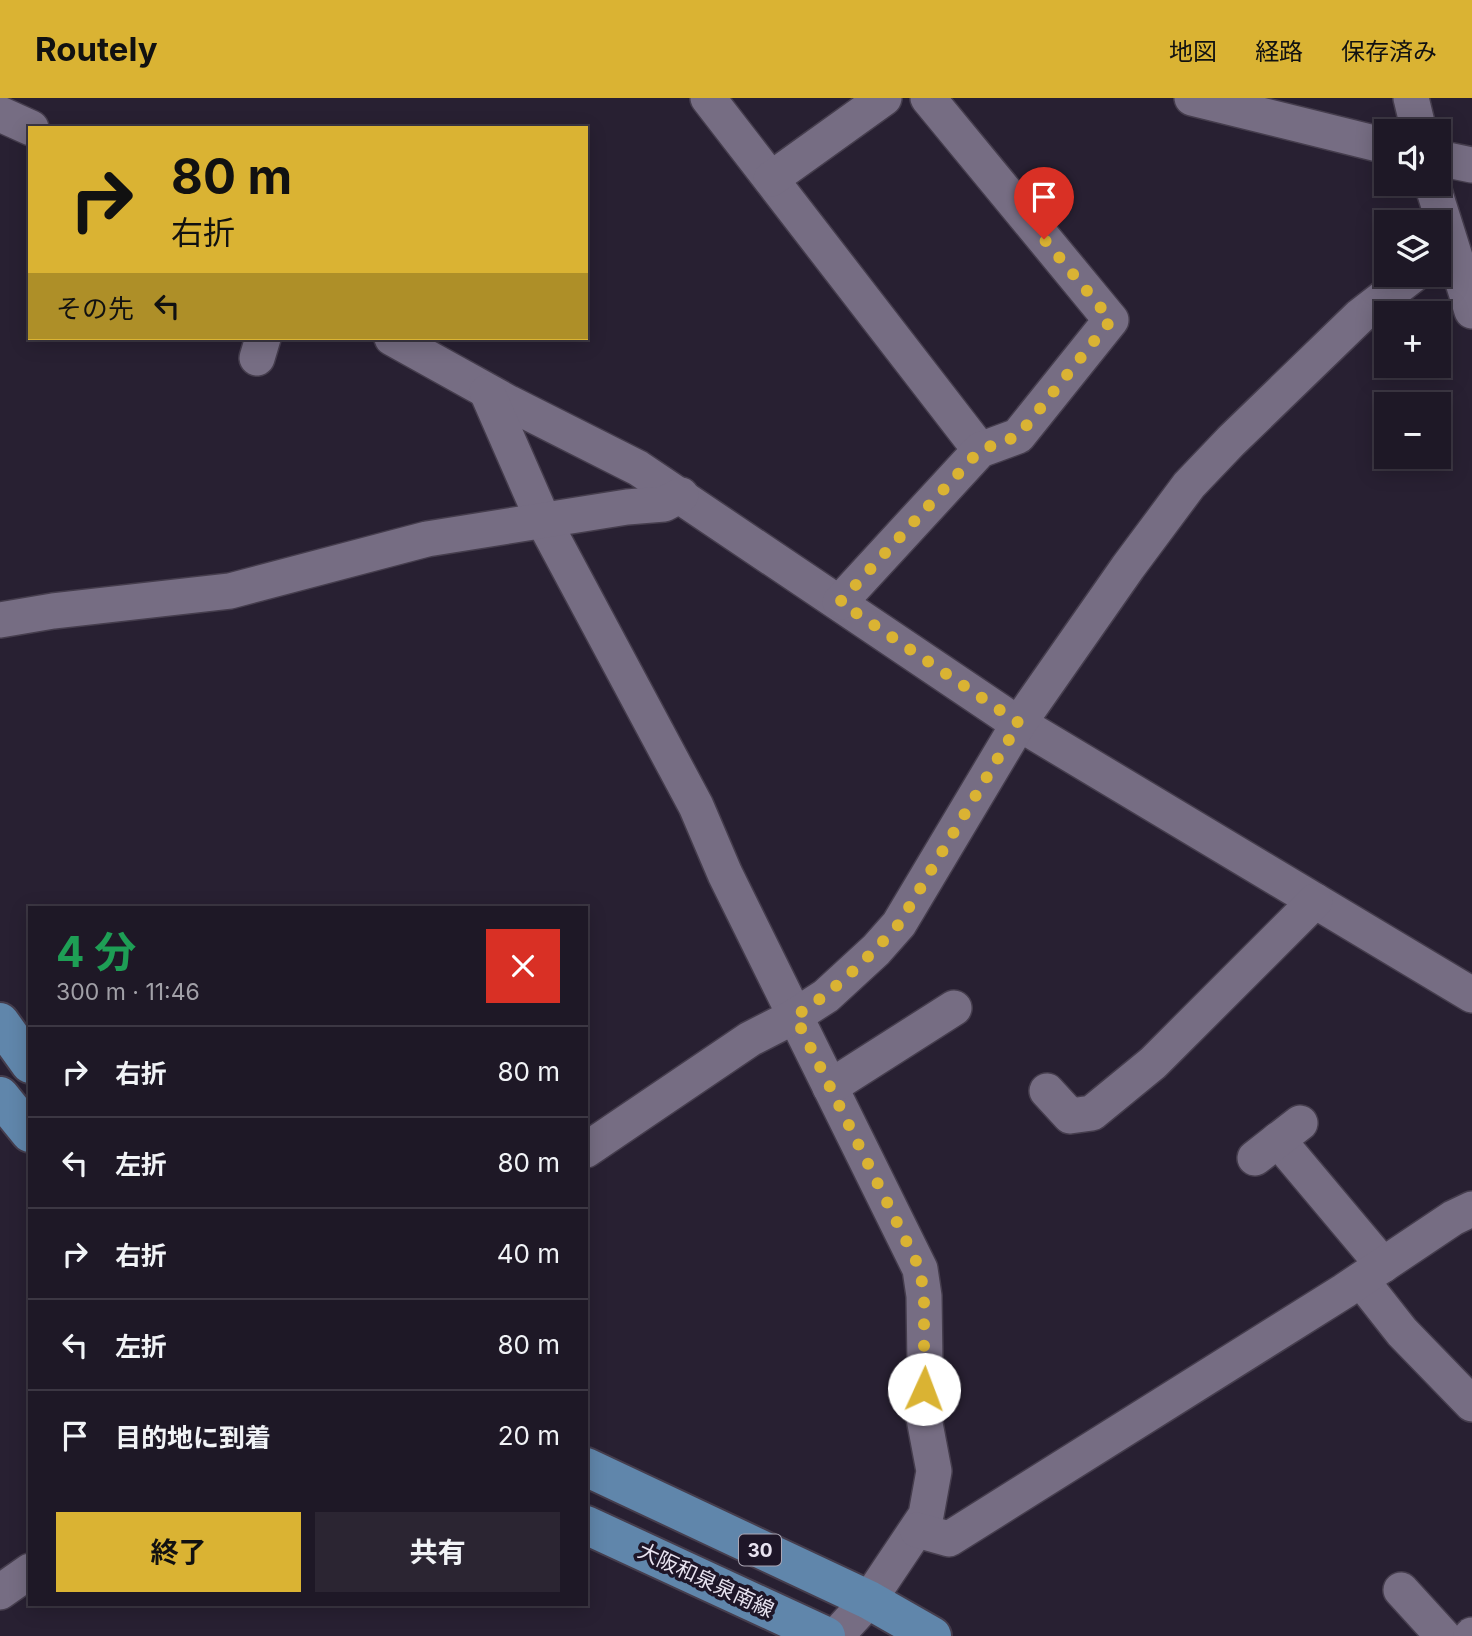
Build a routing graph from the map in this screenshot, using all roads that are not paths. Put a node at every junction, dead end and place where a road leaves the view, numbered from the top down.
1 (708, 98) edge
2 (884, 98) edge
3 (928, 98) edge
4 (1192, 98) edge
5 (1411, 98) edge
6 (0, 114) edge
7 (1416, 119) edge
8 (28, 127) edge
9 (1374, 143) edge
10 (1451, 161) edge
11 (1472, 165) edge
12 (771, 179) junction
13 (1451, 266) edge
14 (1397, 287) edge
15 (1472, 311) edge
16 (396, 340) edge
17 (487, 392) junction
18 (980, 450) junction
19 (681, 495) junction
20 (543, 520) junction
21 (840, 602) junction
22 (0, 620) edge
23 (1019, 723) junction
24 (1315, 901) junction
25 (1472, 995) edge
26 (954, 1008) dead end
27 (795, 1016) junction
28 (0, 1022) edge
29 (28, 1061) edge
30 (830, 1087) junction
31 (1046, 1091) dead end
32 (0, 1096) edge
33 (28, 1131) edge
34 (1277, 1140) dead end
35 (588, 1149) edge
36 (1472, 1209) edge
37 (1372, 1273) junction
38 (1472, 1404) edge
39 (588, 1468) edge
40 (588, 1526) edge
41 (917, 1530) junction
42 (28, 1572) edge
43 (1401, 1590) dead end
44 (0, 1592) edge
45 (869, 1600) junction
46 (826, 1636) edge
47 (836, 1636) edge
48 (932, 1636) edge
49 (1443, 1636) edge

1 - 12 street
2 - 12 street
3 - 18 street
4 - 9 street
5 - 7 street
6 - 8 street
10 - 11 street
12 - 18 street
13 - 15 street
14 - 23 street
16 - 17 street
17 - 19 street
17 - 20 street
18 - 21 street
19 - 20 street
19 - 21 street
20 - 22 street
20 - 27 street
21 - 23 street
23 - 24 street
23 - 27 street
24 - 25 street
24 - 31 street
26 - 30 street
27 - 30 street
27 - 35 street
28 - 29 main road
30 - 41 street
32 - 33 main road
34 - 37 street
36 - 37 street
37 - 38 street
37 - 41 street
39 - 45 main road, 30
40 - 46 main road, 大阪和泉泉南線 / 30
41 - 45 street
42 - 44 street
43 - 49 street
45 - 47 street
45 - 48 main road, 30

